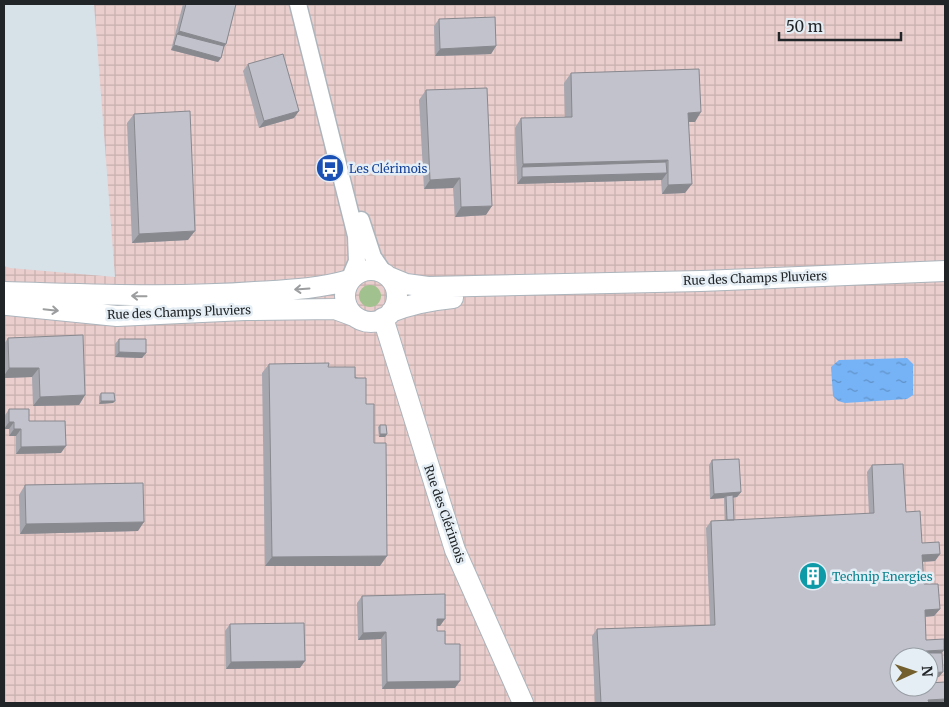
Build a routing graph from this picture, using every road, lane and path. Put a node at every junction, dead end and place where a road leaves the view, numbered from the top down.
1 (298, 4) edge
2 (318, 85) junction
3 (945, 271) edge
4 (386, 275) junction
5 (349, 280) junction
6 (564, 285) junction
7 (4, 292) edge
8 (4, 303) edge
9 (387, 315) junction
10 (354, 316) junction
11 (523, 703) edge

1 - 2 street
2 - 4 street
2 - 5 street
3 - 6 street, Rue des Champs Pluviers
4 - 5 street
4 - 6 street, Rue des Champs Pluviers
4 - 9 street
5 -> 7 street, Rue des Champs Pluviers
5 - 10 street
6 - 9 street, Rue des Champs Pluviers
8 -> 10 street, Rue des Champs Pluviers
9 - 10 street
9 - 11 street, Rue des Clérimois

